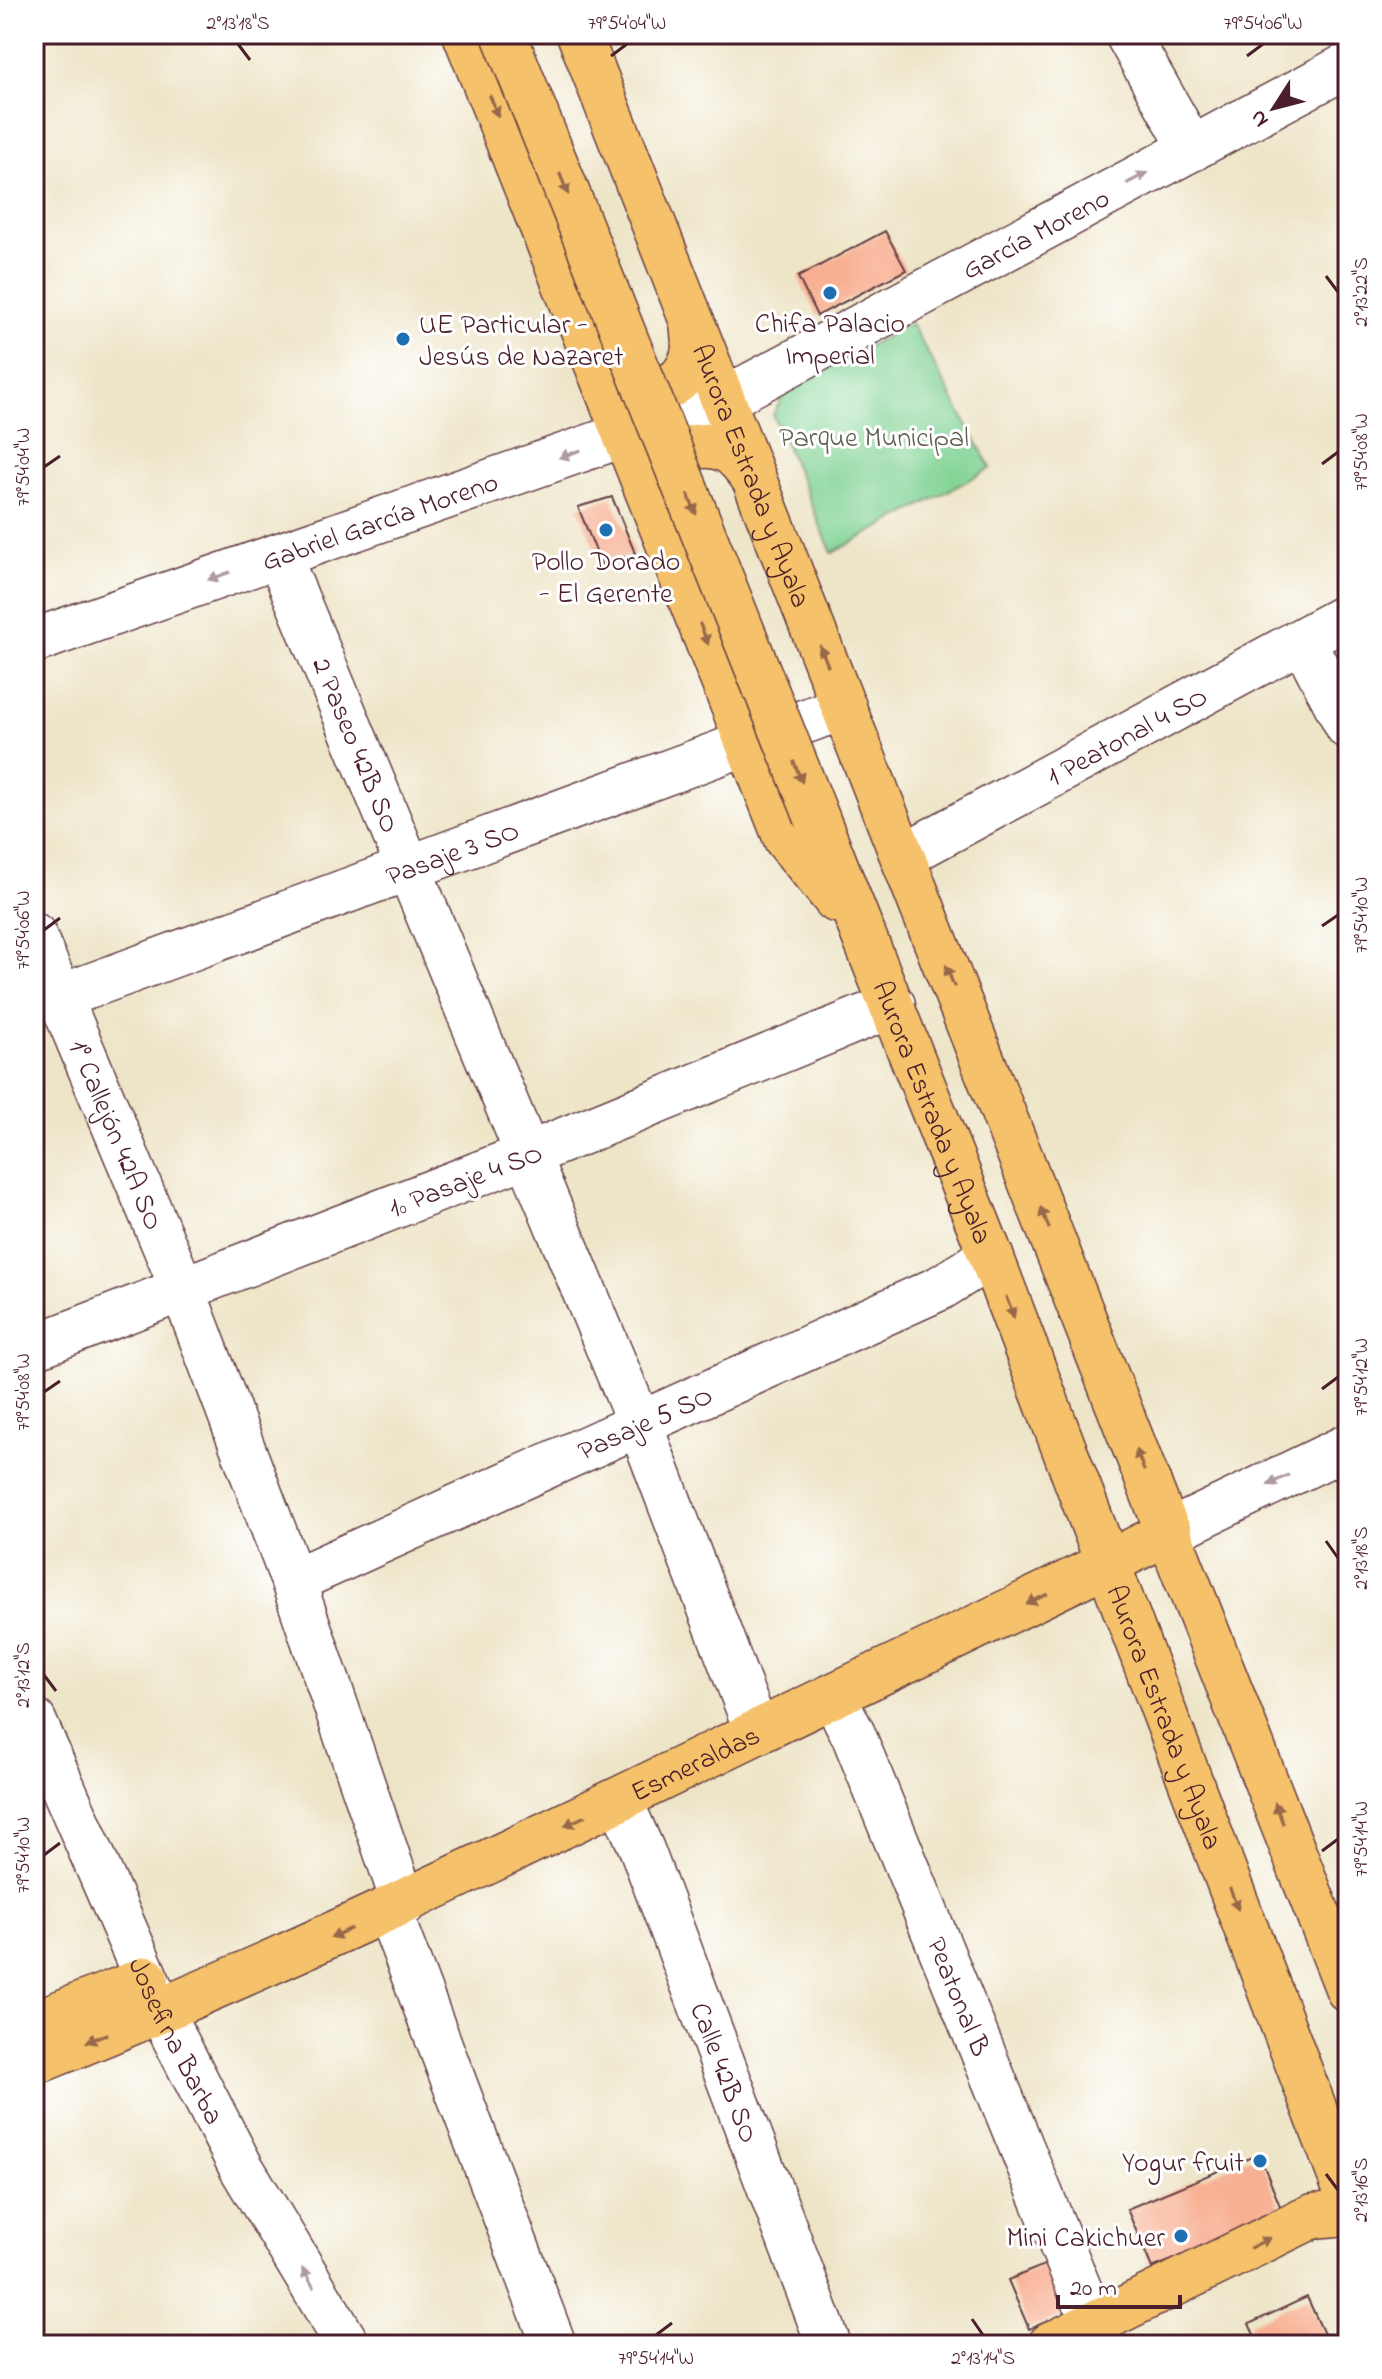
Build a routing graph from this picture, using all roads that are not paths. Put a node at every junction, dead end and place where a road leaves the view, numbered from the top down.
1 (465, 34) edge
2 (504, 34) edge
3 (579, 34) edge
4 (1127, 34) edge
5 (1348, 65) edge
6 (1192, 149) junction
7 (692, 322) junction
8 (596, 363) junction
9 (723, 400) junction
10 (625, 435) junction
11 (754, 479) junction
12 (658, 517) junction
13 (279, 556) junction
14 (1348, 615) edge
15 (34, 641) edge
16 (1303, 641) junction
17 (844, 707) junction
18 (1348, 727) edge
19 (747, 742) junction
20 (903, 856) junction
21 (408, 866) junction
22 (864, 934) junction
23 (34, 935) edge
24 (60, 997) junction
25 (893, 1005) junction
26 (527, 1155) junction
27 (991, 1256) junction
28 (183, 1290) junction
29 (34, 1347) edge
30 (640, 1425) junction
31 (1348, 1446) edge
32 (1169, 1532) junction
33 (1106, 1564) junction
34 (293, 1581) junction
35 (833, 1696) junction
36 (34, 1721) edge
37 (757, 1732) junction
38 (620, 1800) junction
39 (396, 1908) junction
40 (1348, 1990) edge
41 (153, 1996) junction
42 (34, 2023) edge
43 (34, 2063) edge
44 (1348, 2197) edge
45 (1348, 2216) edge
46 (1095, 2329) edge
47 (348, 2345) edge
48 (554, 2345) edge
49 (829, 2345) edge
50 (1050, 2345) edge

1 -> 8 main road
2 -> 22 main road, Aurora Estrada y Ayala, bridge
3 - 7 main road, Aurora Estrada y Ayala
4 - 6 street
5 - 6 street, García Moreno
9 -> 6 street, García Moreno
7 - 8 main road
7 - 9 main road, Aurora Estrada y Ayala
8 - 10 main road
9 - 10 street, Gabriel García Moreno
9 - 11 main road, Aurora Estrada y Ayala
10 - 12 main road
10 -> 13 street, Gabriel García Moreno
11 - 12 main road
17 -> 11 main road, Aurora Estrada y Ayala
12 -> 19 main road
13 -> 15 street, Gabriel García Moreno
13 - 21 street, 2 Paseo 42B SO
14 - 16 street, 1 Peatonal 4 SO
16 - 18 street
16 - 20 street, 1 Peatonal 4 SO
17 - 19 street, Pasaje 3 SO
17 - 20 main road, Aurora Estrada y Ayala
19 - 21 street, Pasaje 3 SO
19 - 22 main road
32 -> 20 main road, Aurora Estrada y Ayala
21 - 24 street, Pasaje 3 SO
21 - 26 street, 2 Paseo 42B SO
22 - 25 main road, Aurora Estrada y Ayala
23 - 24 street, 1° Callejón 42A SO
24 - 28 street, 1° Callejón 42A SO
25 - 26 street, 1º Pasaje 4 SO
25 - 27 main road, Aurora Estrada y Ayala
26 - 28 street, 1º Pasaje 4 SO
26 - 30 street, 2 Paseo 42B SO
27 - 30 street, Pasaje 5 SO
27 -> 33 main road, Aurora Estrada y Ayala
28 - 29 street, 1º Pasaje 4 SO
28 - 34 street, 1° Callejón 42A SO
30 - 34 street, Pasaje 5 SO
30 - 37 street, 2 Paseo 42B SO
31 -> 32 street, Esmeraldas
32 - 33 main road, Esmeraldas
40 -> 32 main road, Aurora Estrada y Ayala
33 -> 35 main road, Esmeraldas
33 -> 44 main road, Aurora Estrada y Ayala
34 - 39 street, 1° Callejón 42A SO
35 - 37 main road, Esmeraldas
35 - 46 street, Peatonal B
36 - 41 street, Josefina Barba
37 - 38 main road, Esmeraldas
38 -> 39 main road, Esmeraldas
38 - 49 street, Calle 42B SO
39 -> 41 main road, Esmeraldas
39 - 48 street, 1° Callejón 42A SO
41 - 42 main road, Esmeraldas
41 -> 43 main road, Esmeraldas
47 -> 41 street, Josefina Barba
46 -> 45 main road
46 - 50 main road

